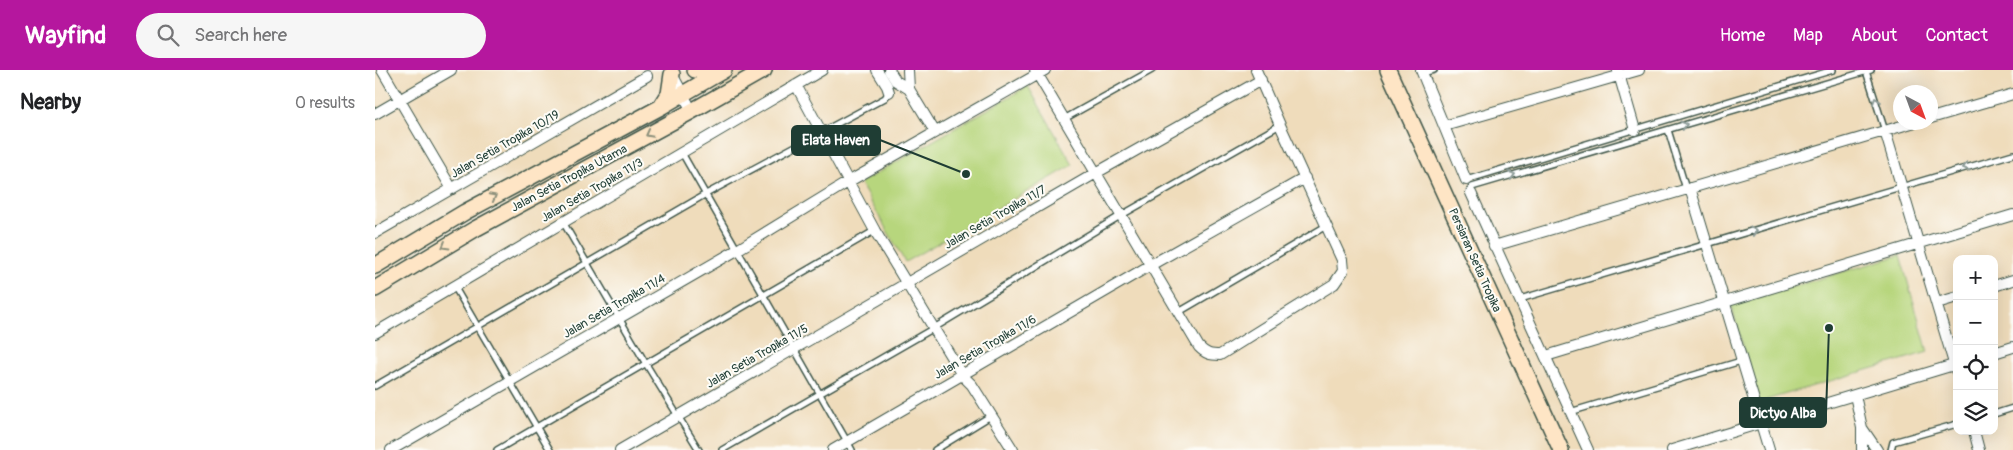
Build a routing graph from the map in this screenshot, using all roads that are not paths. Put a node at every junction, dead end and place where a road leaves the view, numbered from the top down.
1 (382, 70) edge
2 (451, 70) edge
3 (689, 70) edge
4 (695, 70) edge
5 (764, 70) edge
6 (822, 70) edge
7 (877, 70) edge
8 (889, 70) edge
9 (908, 70) edge
10 (1152, 70) edge
11 (1256, 70) edge
12 (1389, 70) edge
13 (1434, 70) edge
14 (1639, 70) edge
15 (1833, 70) edge
16 (723, 71) edge
17 (1039, 71) edge
18 (1869, 71) edge
19 (671, 72) edge
20 (1422, 72) edge
21 (1618, 73) edge
22 (647, 76) dead end
23 (1261, 80) junction
24 (698, 85) junction
25 (796, 85) junction
26 (909, 89) junction
27 (889, 92) joint
28 (683, 94) junction
29 (2013, 94) edge
30 (399, 100) junction
31 (707, 103) junction
32 (659, 108) junction
33 (692, 111) junction
34 (375, 114) edge
35 (1938, 116) edge
36 (1064, 120) junction
37 (1280, 125) junction
38 (1443, 126) junction
39 (1893, 129) edge
40 (1635, 130) junction
41 (1668, 130) junction
42 (1885, 131) junction
43 (821, 132) junction
44 (935, 132) junction
45 (682, 153) junction
46 (2013, 154) edge
47 (1096, 173) junction
48 (1305, 178) junction
49 (1466, 180) joint
50 (848, 182) junction
51 (1901, 186) junction
52 (452, 189) junction
53 (1688, 189) junction
54 (706, 194) junction
55 (1471, 194) joint
56 (465, 212) junction
57 (1120, 216) junction
58 (2013, 216) edge
59 (563, 222) junction
60 (1326, 226) junction
61 (475, 229) junction
62 (875, 231) junction
63 (375, 232) edge
64 (1918, 244) junction
65 (1708, 245) junction
66 (1494, 246) junction
67 (737, 250) junction
68 (587, 263) junction
69 (375, 266) edge
70 (1149, 266) junction
71 (2013, 280) edge
72 (906, 283) junction
73 (454, 285) junction
74 (1998, 285) edge
75 (375, 289) edge
76 (763, 295) junction
77 (1953, 298) edge
78 (1520, 299) junction
79 (1725, 303) junction
80 (1937, 303) junction
81 (1178, 312) junction
82 (618, 318) junction
83 (478, 326) junction
84 (934, 328) junction
85 (375, 333) edge
86 (2013, 347) edge
87 (794, 349) junction
88 (1998, 352) edge
89 (1546, 356) junction
90 (1953, 357) edge
91 (1741, 361) junction
92 (645, 364) junction
93 (1953, 368) edge
94 (962, 375) junction
95 (509, 381) junction
96 (375, 386) edge
97 (819, 393) junction
98 (1855, 395) junction
99 (2013, 408) edge
100 (1570, 412) junction
101 (1998, 413) edge
102 (992, 415) junction
103 (679, 416) junction
104 (1761, 424) junction
105 (1953, 425) edge
106 (536, 427) junction
107 (1862, 428) junction
108 (1975, 435) edge
109 (850, 446) edge
110 (391, 450) edge
111 (497, 450) edge
112 (550, 450) edge
113 (620, 450) edge
114 (699, 450) edge
115 (722, 450) edge
116 (833, 450) edge
117 (935, 450) edge
118 (1013, 450) edge
119 (1561, 450) edge
120 (1588, 450) edge
121 (1672, 450) edge
122 (1769, 450) edge
123 (1861, 450) edge
124 (1877, 450) edge
125 (1891, 450) edge
126 (1979, 450) edge

1 - 30 street
2 - 30 street
3 - 24 street
4 - 16 main road
5 - 31 main road, Jalan Setia Tropika Utama
6 - 25 street, Jalan Setia Tropika 11/3
7 - 27 street
8 - 26 street
9 - 26 street
10 - 36 lane
11 - 23 street
12 - 119 main road, Persiaran Setia Tropika
13 - 20 lane
14 - 21 street
15 - 40 lane
16 - 24 main road, Jalan Setia Tropika Utama
17 - 36 street
17 - 44 street, Jalan Setia Tropika 11/4
41 -> 18 lane
42 -> 18 lane
19 - 28 street
19 - 32 main road
20 - 38 street
21 - 38 street
21 - 40 street
22 - 52 street, Jalan Setia Tropika 10/19
23 - 37 street
23 - 47 street, Jalan Setia Tropika 11/7
24 - 28 main road, Jalan Setia Tropika Utama
24 - 31 street
25 - 43 street
25 - 45 street, Jalan Setia Tropika 11/3
26 - 44 street
27 - 43 lane
28 - 32 main road, Jalan Setia Tropika Utama
28 - 33 street
29 - 35 street
30 - 34 street
30 - 52 street
31 - 33 main road, Jalan Setia Tropika Utama
56 -> 32 main road, Jalan Setia Tropika Utama
33 -> 61 main road, Jalan Setia Tropika Utama
36 - 47 street
37 - 48 street
37 - 57 lane
38 - 49 street
39 - 42 street
40 - 49 lane
41 - 53 lane
55 -> 41 lane
42 - 51 street
42 - 53 street
43 - 50 street
43 - 54 lane
44 - 50 street, Jalan Setia Tropika 11/4
45 - 54 lane
45 - 59 street, Jalan Setia Tropika 11/3
46 -> 51 lane
47 - 57 street
47 - 72 street, Jalan Setia Tropika 11/7
48 - 60 street
48 - 70 street, Jalan Setia Tropika 11/6
50 - 62 street
50 - 67 street, Jalan Setia Tropika 11/4
51 - 64 street
65 -> 51 lane
52 - 63 street, Jalan Setia Tropika 10/19
53 - 65 street
53 - 66 street
54 - 67 lane
54 - 68 lane
55 - 66 street
56 - 61 main road
56 - 69 main road, Jalan Setia Tropika Utama
57 - 70 street
57 - 84 lane
58 - 64 street
59 - 68 lane
59 - 73 street, Jalan Setia Tropika 11/3
60 - 81 lane
60 - 81 street
61 -> 75 main road, Jalan Setia Tropika Utama
62 - 72 street
62 - 76 lane
64 - 79 street
64 - 80 street
65 - 78 lane
65 - 79 street
66 - 78 street
67 - 76 lane
67 - 82 street, Jalan Setia Tropika 11/4
68 - 82 lane
68 - 83 lane
70 - 81 street
70 - 94 street, Jalan Setia Tropika 11/6
71 - 74 street
72 - 84 street
72 - 87 street, Jalan Setia Tropika 11/5
73 - 83 lane
73 - 85 street, Jalan Setia Tropika 11/3
76 - 87 lane
76 - 92 lane
77 - 80 street
78 - 89 street
79 - 89 street
79 - 91 street
80 - 90 street
82 - 92 lane
82 - 95 street, Jalan Setia Tropika 11/4
83 - 95 lane
83 - 96 lane
84 - 94 street
84 - 97 lane
86 - 88 street
87 - 97 lane
87 - 103 street, Jalan Setia Tropika 11/5
89 - 100 street
91 - 100 lane
91 - 104 street
92 - 103 lane
92 - 106 lane
93 - 98 street
94 - 102 street
94 - 109 street, Jalan Setia Tropika 11/6
95 - 106 lane
95 - 110 street, Jalan Setia Tropika 11/4
97 - 109 lane
97 - 115 lane
98 - 104 street
98 - 107 street
99 - 101 lane
100 - 120 street
102 - 117 lane
102 - 118 street
103 - 113 street, Jalan Setia Tropika 11/5
103 - 114 lane
104 - 121 street
104 - 122 street
105 - 125 lane
106 - 111 lane
106 - 112 lane
107 - 123 street
107 - 124 street
108 - 126 street
109 - 116 street, Jalan Setia Tropika 11/6

